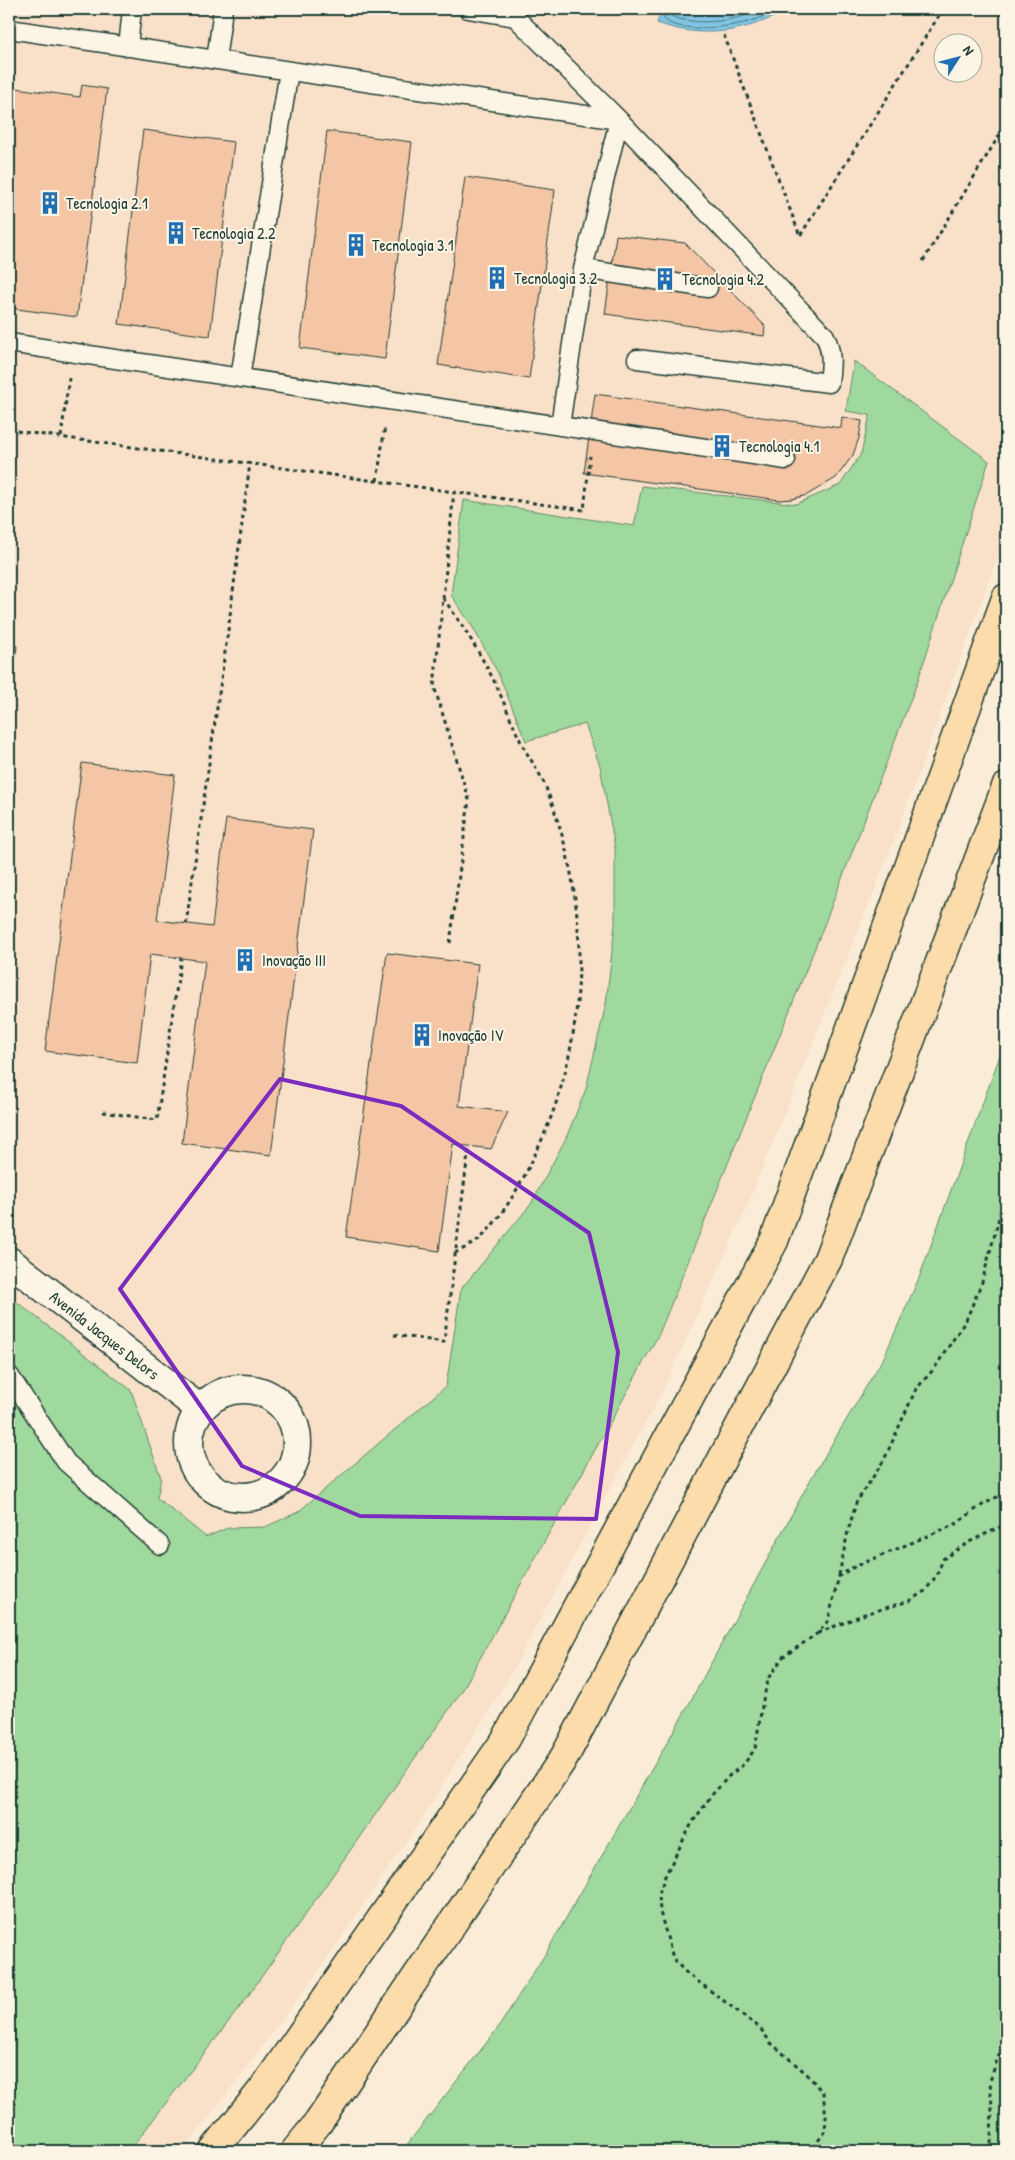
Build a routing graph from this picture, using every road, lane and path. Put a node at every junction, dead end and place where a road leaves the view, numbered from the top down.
1 (132, 9) edge
2 (223, 9) edge
3 (468, 9) edge
4 (943, 9) edge
5 (9, 29) edge
6 (724, 35) dead end
7 (128, 47) junction
8 (216, 60) junction
9 (289, 71) junction
10 (619, 120) junction
11 (1006, 124) edge
12 (923, 261) dead end
13 (583, 269) junction
14 (708, 288) dead end
15 (9, 343) edge
16 (72, 352) junction
17 (637, 359) dead end
18 (240, 378) junction
19 (388, 400) junction
20 (560, 426) junction
21 (9, 430) edge
22 (61, 437) junction
23 (786, 460) dead end
24 (250, 464) junction
25 (588, 472) dead end
26 (377, 481) junction
27 (454, 491) junction
28 (443, 598) junction
29 (1006, 598) edge
30 (1006, 787) edge
31 (186, 924) dead end
32 (450, 943) dead end
33 (180, 958) dead end
34 (103, 1112) dead end
35 (469, 1146) dead end
36 (1006, 1208) edge
37 (455, 1253) junction
38 (9, 1261) edge
39 (394, 1335) dead end
40 (9, 1375) edge
41 (200, 1409) dead end
42 (1006, 1492) edge
43 (1006, 1524) edge
44 (160, 1545) dead end
45 (839, 1576) junction
46 (818, 1633) junction
47 (1006, 2042) edge
48 (213, 2151) edge
49 (295, 2151) edge
50 (806, 2151) edge
51 (988, 2151) edge

1 - 7 lane
2 - 8 lane
3 - 10 lane
4 - 6 path
5 - 7 lane
7 - 8 lane
8 - 9 lane
9 - 10 lane
9 - 18 lane
10 - 13 lane
10 - 17 lane
11 - 12 path
13 - 14 lane
13 - 20 lane
15 - 16 lane
16 - 18 lane
16 - 22 path
18 - 19 lane
19 - 20 lane
19 - 26 path
20 - 23 lane
21 - 22 path
22 - 24 path
24 - 26 path
24 - 31 path
25 - 27 path
26 - 27 path
27 - 28 path
28 - 32 path
28 - 37 path
29 - 48 main road
30 - 49 main road
33 - 34 path
35 - 37 path
36 - 45 path
37 - 39 path
38 - 41 street, Avenida Jacques Delors
40 - 44 lane
42 - 45 path
43 - 46 path
45 - 46 path
46 - 50 path
47 - 51 path

